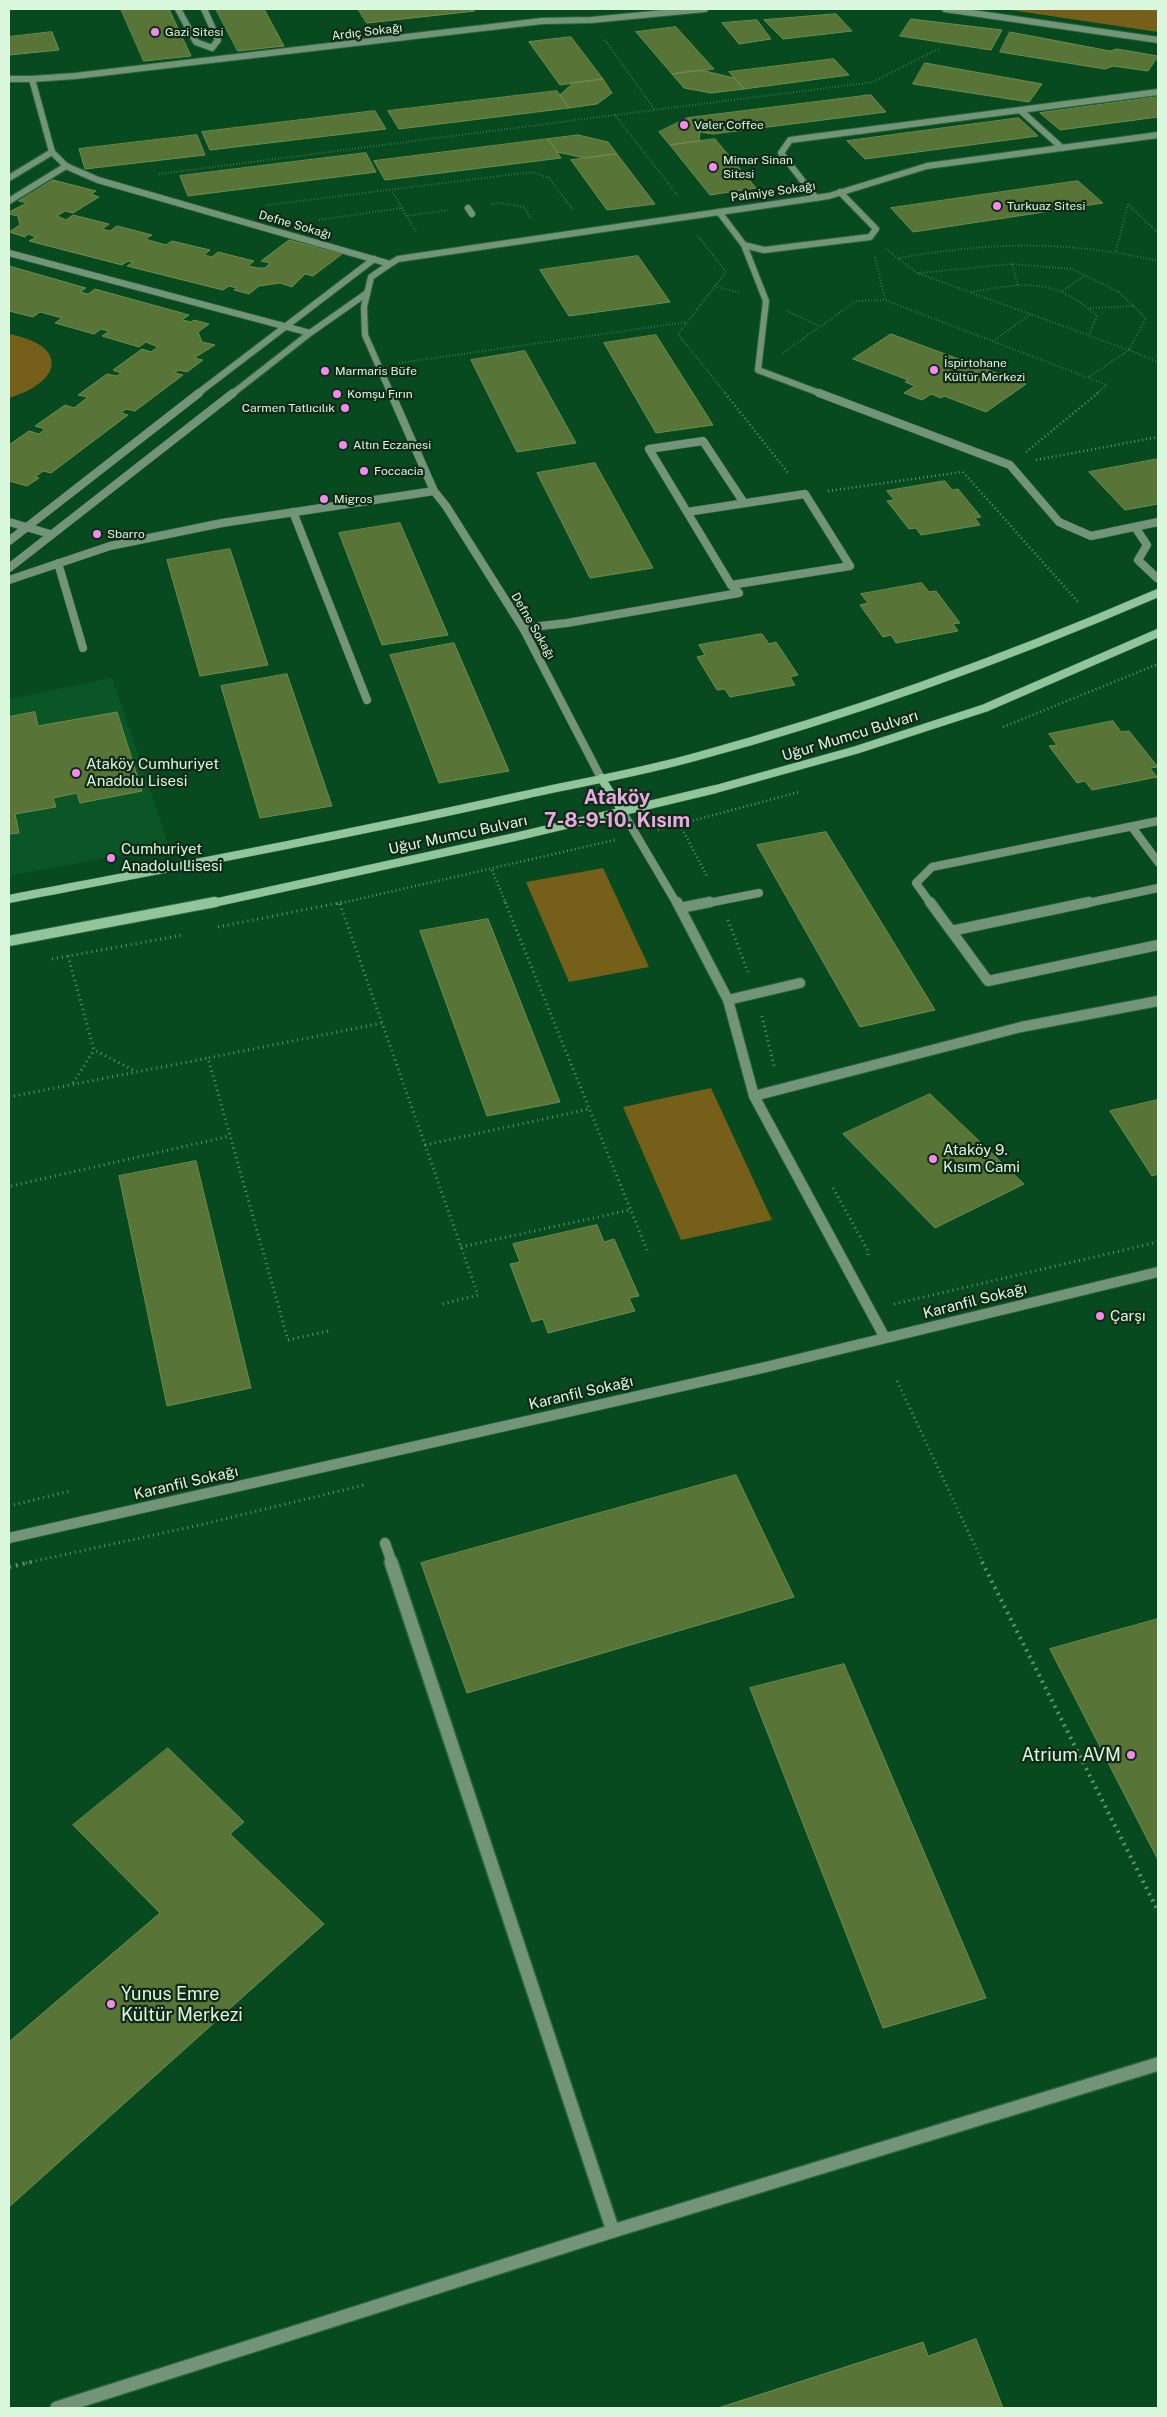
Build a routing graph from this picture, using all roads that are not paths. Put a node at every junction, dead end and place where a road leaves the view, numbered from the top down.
1 (178, 9) edge
2 (204, 9) edge
3 (704, 9) edge
4 (945, 9) edge
5 (1158, 40) edge
6 (9, 79) edge
7 (32, 79) junction
8 (1158, 92) edge
9 (1020, 110) junction
10 (1158, 135) edge
11 (1062, 148) junction
12 (52, 152) junction
13 (66, 166) junction
14 (9, 178) edge
15 (840, 192) junction
16 (816, 198) junction
17 (9, 201) edge
18 (468, 208) dead end
19 (719, 212) junction
20 (472, 214) dead end
21 (744, 245) junction
22 (9, 253) edge
23 (374, 259) junction
24 (390, 264) junction
25 (367, 292) junction
26 (284, 326) junction
27 (310, 333) junction
28 (434, 491) junction
29 (744, 503) junction
30 (293, 512) junction
31 (687, 512) junction
32 (9, 522) edge
33 (1158, 522) edge
34 (27, 527) junction
35 (1135, 527) junction
36 (50, 534) junction
37 (9, 541) edge
38 (58, 563) junction
39 (9, 568) edge
40 (1157, 578) dead end
41 (9, 580) edge
42 (731, 585) junction
43 (1158, 593) edge
44 (523, 628) junction
45 (1158, 633) edge
46 (83, 648) dead end
47 (367, 700) dead end
48 (601, 778) junction
49 (622, 812) junction
50 (1158, 821) edge
51 (1132, 827) junction
52 (1158, 862) edge
53 (1158, 888) edge
54 (759, 893) dead end
55 (9, 899) edge
56 (680, 908) junction
57 (951, 931) junction
58 (9, 941) edge
59 (1158, 944) edge
60 (800, 983) dead end
61 (728, 1000) junction
62 (1158, 1001) edge
63 (754, 1096) junction
64 (1158, 1272) edge
65 (885, 1338) junction
66 (9, 1538) edge
67 (385, 1544) dead end
68 (1158, 2064) edge
69 (613, 2231) junction
70 (57, 2408) edge

1 - 2 street
3 - 7 street, Ardıç Sokağı
4 - 5 street
6 - 7 street
7 - 12 street, Defne Sokağı
8 - 9 street
9 - 11 street
9 - 16 street
10 - 11 street, Palmiye Sokağı
11 - 15 street, Palmiye Sokağı
12 - 13 street, Defne Sokağı
12 - 14 street
13 - 17 street
13 - 23 street, Defne Sokağı
15 - 16 street, Palmiye Sokağı
15 - 21 street
16 - 19 street, Palmiye Sokağı
18 - 20 street
19 - 21 street
19 - 24 street, Palmiye Sokağı
21 - 35 street
22 - 26 street
23 - 24 street, Defne Sokağı
23 - 26 street
24 - 25 street, Defne Sokağı
25 - 27 street
25 - 28 street, Defne Sokağı
26 - 27 street
26 - 34 street
27 - 36 street
28 - 30 street
28 - 44 street, Defne Sokağı
29 - 31 street
29 - 31 street
29 - 42 street
30 - 38 street
30 - 47 street
31 - 42 street
32 - 34 street
33 - 35 street
34 - 36 street
34 - 37 street
35 - 40 street
36 - 39 street
38 - 41 street
38 - 46 street
42 - 44 street
43 - 48 main road, Uğur Mumcu Bulvarı
44 - 48 street, Defne Sokağı
45 - 49 main road, Uğur Mumcu Bulvarı
48 - 49 main road
48 - 55 main road, Uğur Mumcu Bulvarı
49 - 56 street
49 - 58 main road, Uğur Mumcu Bulvarı
50 - 51 street
51 - 52 street
51 - 57 street
53 - 57 street
54 - 56 street
56 - 61 street
57 - 59 street
60 - 61 street
61 - 63 street
62 - 63 street
63 - 65 street
64 - 65 street, Karanfil Sokağı
65 - 66 street, Karanfil Sokağı
67 - 69 street
68 - 69 street
69 - 70 street

